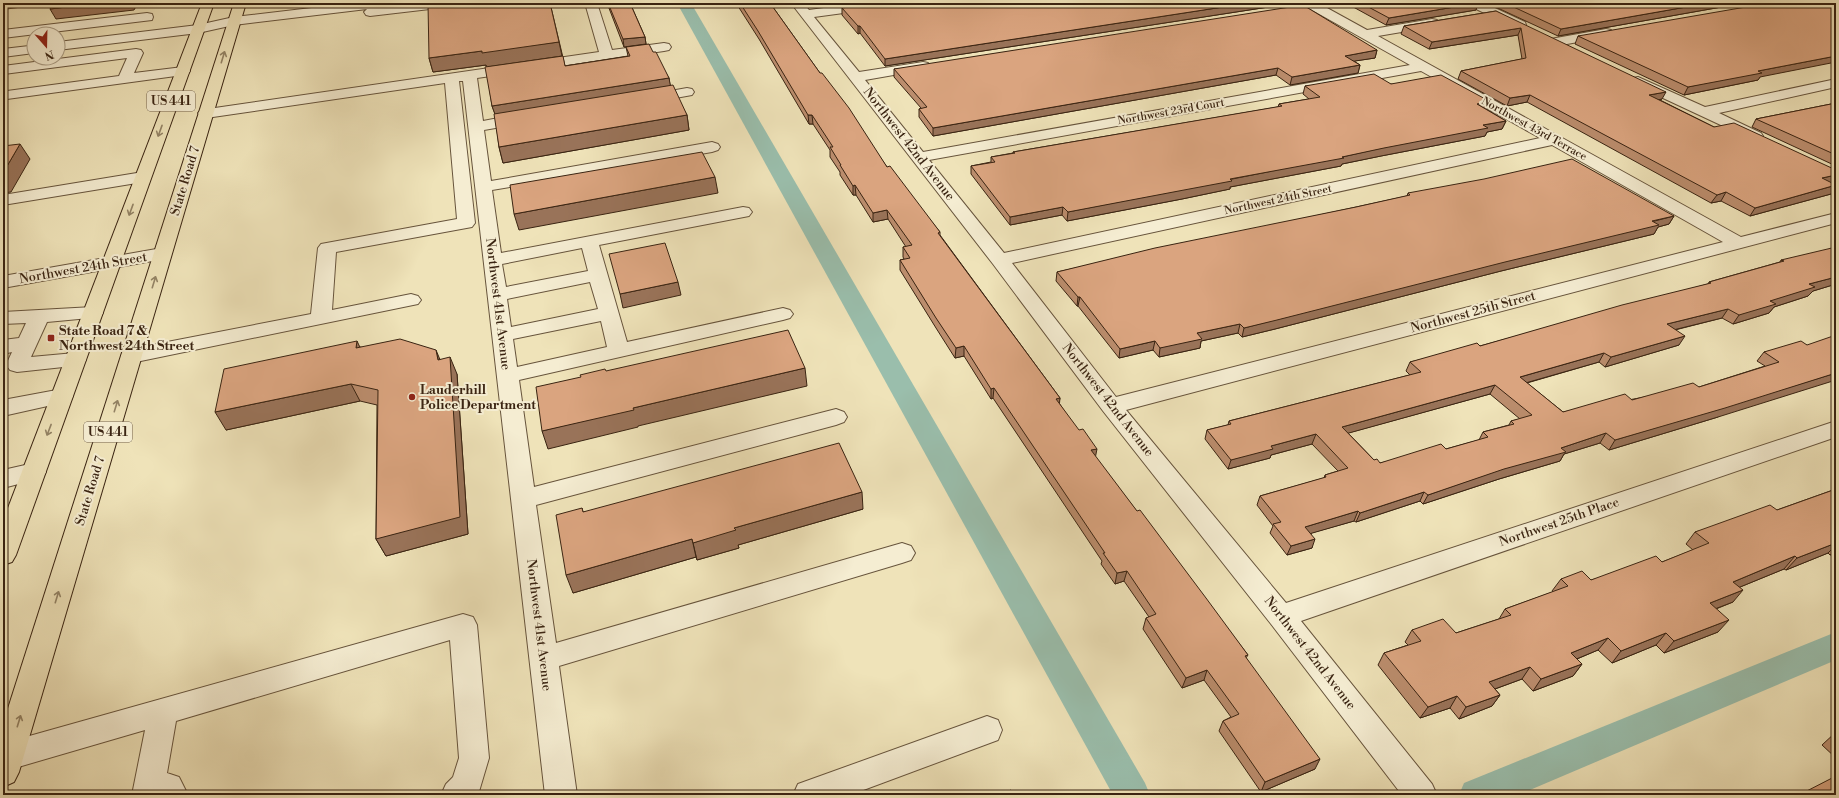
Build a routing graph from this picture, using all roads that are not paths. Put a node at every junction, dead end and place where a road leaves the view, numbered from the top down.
1 (20, 3) edge
2 (154, 3) edge
3 (208, 3) edge
4 (240, 3) edge
5 (386, 3) edge
6 (447, 3) edge
7 (591, 3) edge
8 (888, 3) edge
9 (3, 5) edge
10 (414, 5) edge
11 (1307, 5) edge
12 (332, 6) edge
13 (801, 9) edge
14 (1473, 10) edge
15 (50, 16) edge
16 (147, 17) junction
17 (1442, 22) edge
18 (233, 25) junction
19 (44, 26) edge
20 (66, 28) edge
21 (198, 29) junction
22 (1618, 31) edge
23 (26, 33) edge
24 (3, 34) edge
25 (1368, 34) junction
26 (138, 36) junction
27 (1556, 42) junction
28 (66, 45) edge
29 (664, 47) dead end
30 (23, 49) edge
31 (1577, 52) edge
32 (607, 55) junction
33 (67, 62) joint
34 (935, 64) edge
35 (1422, 67) junction
36 (3, 71) edge
37 (183, 71) junction
38 (1626, 75) edge
39 (460, 77) junction
40 (857, 77) junction
41 (124, 79) junction
42 (1836, 83) edge
43 (687, 92) dead end
44 (3, 94) edge
45 (632, 101) edge
46 (1703, 112) junction
47 (206, 113) junction
48 (538, 116) edge
49 (475, 126) junction
50 (1555, 140) junction
51 (1766, 141) edge
52 (712, 147) dead end
53 (919, 157) junction
54 (143, 178) junction
55 (483, 187) junction
56 (3, 200) edge
57 (743, 212) dead end
58 (1836, 218) edge
59 (589, 242) junction
60 (1739, 243) junction
61 (162, 254) junction
62 (492, 260) junction
63 (1000, 260) junction
64 (112, 262) junction
65 (598, 275) junction
66 (3, 282) edge
67 (497, 295) junction
68 (411, 300) dead end
69 (93, 313) junction
70 (608, 313) junction
71 (783, 314) dead end
72 (39, 316) junction
73 (3, 318) edge
74 (321, 318) junction
75 (502, 335) junction
76 (27, 343) junction
77 (3, 347) edge
78 (619, 351) junction
79 (131, 356) junction
80 (75, 360) junction
81 (507, 376) junction
82 (62, 396) junction
83 (1111, 406) junction
84 (3, 408) edge
85 (836, 417) dead end
86 (1836, 428) edge
87 (34, 472) junction
88 (3, 479) edge
89 (523, 499) junction
90 (902, 553) dead end
91 (3, 554) edge
92 (1281, 616) junction
93 (543, 659) junction
94 (163, 711) junction
95 (987, 730) dead end
96 (6, 764) edge
97 (156, 793) edge
98 (457, 795) edge
99 (561, 795) edge
100 (809, 795) edge
101 (1421, 795) edge

1 - 9 street
2 - 16 street
3 - 21 main road, US 441
4 - 18 main road, State Road 7 / US 441
5 - 12 street
6 - 10 street
7 - 32 street
8 - 13 street
10 - 18 street
11 - 25 street, Northwest 43rd Terrace
12 - 18 street
13 - 40 street, Northwest 42nd Avenue
14 - 27 street
15 - 19 street
16 - 20 street
16 - 26 street
17 - 25 street
18 - 21 street
47 -> 18 main road, State Road 7 / US 441
21 - 26 street
21 - 37 main road, US 441
22 - 27 street
23 - 24 street
25 - 35 street, Northwest 43rd Terrace
26 - 28 street
27 - 31 street
29 - 32 street
30 - 36 street
32 - 39 street
33 - 36 street
33 - 41 street
34 - 40 street
35 - 50 street, Northwest 43rd Terrace
35 - 53 street, Northwest 23rd Court
37 - 41 street
37 -> 54 main road, US 441
38 - 46 street
39 - 47 street
39 - 49 street, Northwest 41st Avenue
39 - 74 street
40 - 53 street, Northwest 42nd Avenue
41 - 44 street
42 - 46 street
43 - 45 street
46 - 51 street
47 - 61 main road, State Road 7 / US 441
48 - 49 street
49 - 55 street, Northwest 41st Avenue
50 - 60 street, Northwest 43rd Terrace
50 - 63 street, Northwest 24th Street
52 - 55 street
53 - 63 street, Northwest 42nd Avenue
54 - 56 street
54 -> 64 main road, US 441
55 - 62 street, Northwest 41st Avenue
57 - 59 street
58 - 60 street, Northwest 25th Street
59 - 62 street
59 - 65 street
60 - 83 street, Northwest 25th Street
61 - 64 street, Northwest 24th Street
79 -> 61 main road, State Road 7 / US 441
62 - 67 street, Northwest 41st Avenue
63 - 83 street, Northwest 42nd Avenue
64 - 66 street, Northwest 24th Street
64 - 69 main road, US 441
65 - 67 street
65 - 70 street
67 - 75 street, Northwest 41st Avenue
68 - 74 street
69 - 72 street
69 - 80 main road, US 441
70 - 75 street
70 - 78 street
71 - 78 street
72 - 73 street
72 - 76 street
74 - 79 street
75 - 81 street, Northwest 41st Avenue
76 - 77 street
76 - 80 street
78 - 81 street
96 -> 79 main road, State Road 7 / US 441
80 - 82 main road, US 441
81 - 89 street, Northwest 41st Avenue
82 - 84 street
82 -> 87 main road, US 441
83 - 92 street, Northwest 42nd Avenue
85 - 89 street
86 - 92 street, Northwest 25th Place
87 - 88 street
87 - 91 main road, US 441
89 - 93 street, Northwest 41st Avenue
90 - 93 street
92 - 101 street, Northwest 42nd Avenue
93 - 99 street, Northwest 41st Avenue
94 - 96 street
94 - 97 street
94 - 98 street
95 - 100 street

